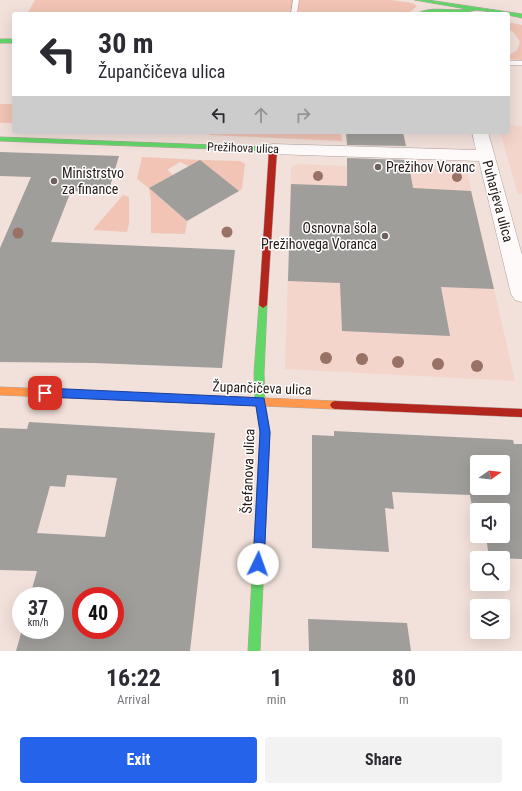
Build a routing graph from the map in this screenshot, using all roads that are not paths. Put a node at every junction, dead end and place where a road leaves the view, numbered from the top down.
1 (296, 0) edge
2 (418, 0) edge
3 (456, 9) junction
4 (294, 12) edge
5 (427, 12) edge
6 (496, 12) edge
7 (510, 14) edge
8 (522, 16) edge
9 (0, 41) edge
10 (12, 42) edge
11 (510, 63) edge
12 (522, 63) edge
13 (481, 134) edge
14 (0, 139) edge
15 (273, 149) junction
16 (487, 156) junction
17 (522, 294) edge
18 (0, 391) edge
19 (260, 402) junction
20 (522, 412) edge
21 (254, 651) edge

1 - 4 lane
2 - 3 street
3 - 5 street
3 - 6 street
7 - 8 street
9 - 10 street
11 - 12 lane
13 - 16 street, Puharjeva ulica
14 - 15 street, Prežihova ulica
15 - 16 street, Prežihova ulica
15 - 19 street, Štefanova ulica
16 - 17 street, Puharjeva ulica
18 - 19 street, Župančičeva ulica
19 - 20 street, Župančičeva ulica
19 - 21 street, Štefanova ulica

